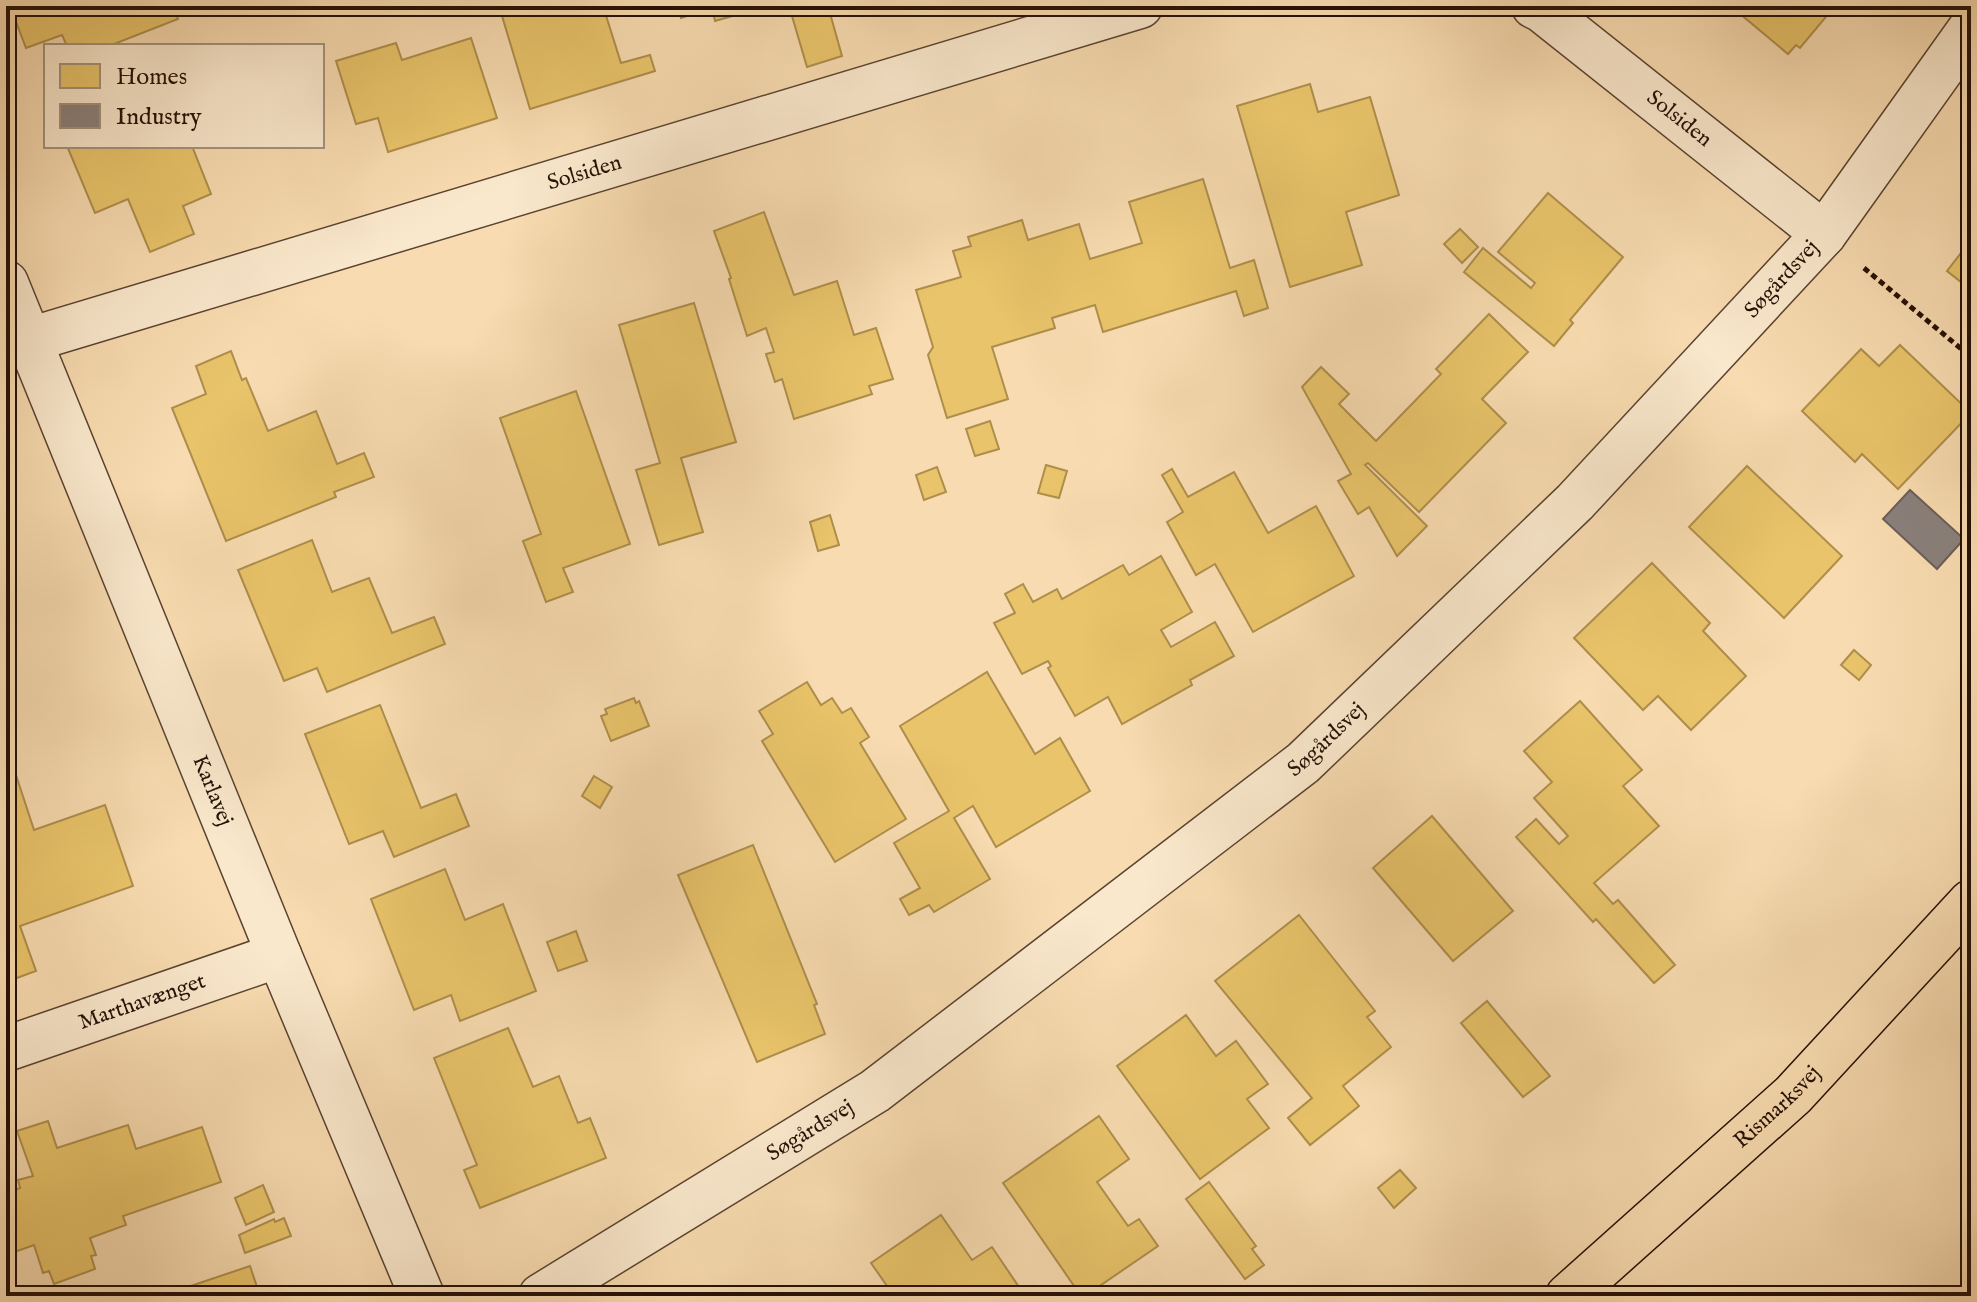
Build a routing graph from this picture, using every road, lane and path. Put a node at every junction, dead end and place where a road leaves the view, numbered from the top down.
1 (1140, 6) edge
2 (1534, 6) edge
3 (1971, 28) edge
4 (1824, 234) junction
5 (6, 283) edge
6 (17, 344) edge
7 (1971, 357) edge
8 (1971, 902) edge
9 (279, 955) junction
10 (6, 1049) edge
11 (422, 1296) edge
12 (541, 1296) edge
13 (1568, 1296) edge

1 - 6 street, Solsiden
2 - 4 street, Solsiden
3 - 4 street, Søgårdsvej
4 - 7 path
4 - 12 street, Søgårdsvej
5 - 6 street, Karlavej
6 - 9 street, Karlavej
8 - 13 main road, Rismarksvej
9 - 10 street, Marthavænget
9 - 11 street, Karlavej

